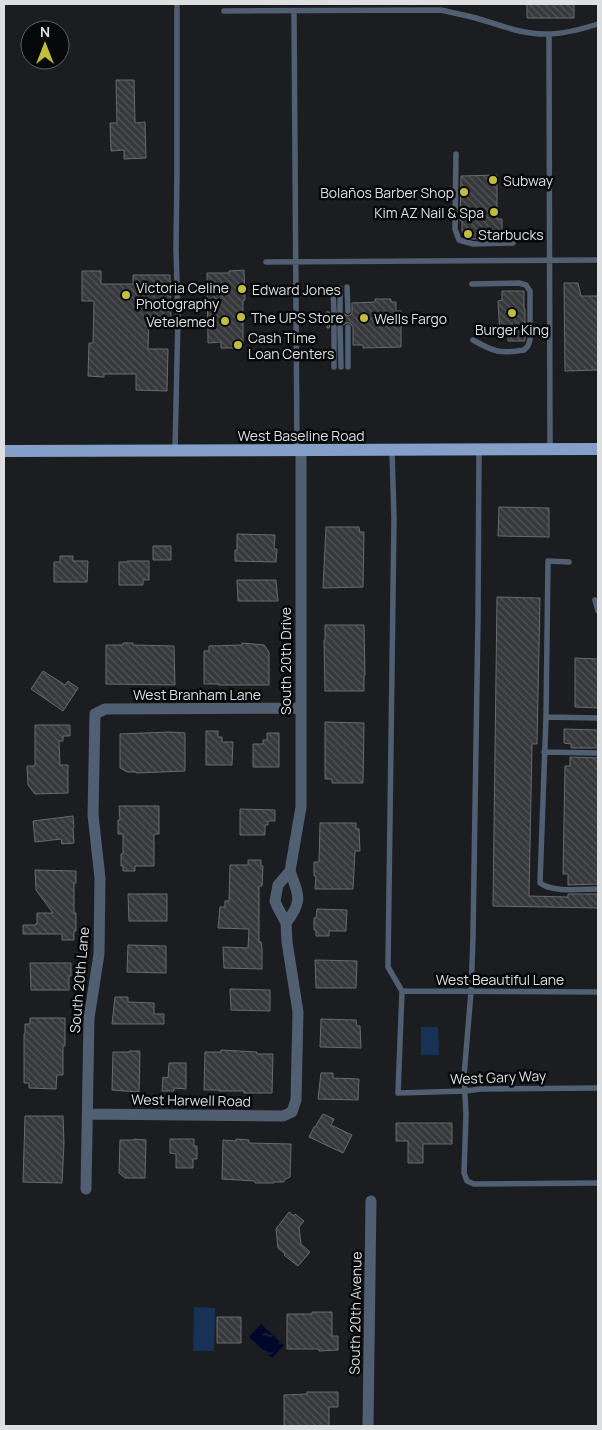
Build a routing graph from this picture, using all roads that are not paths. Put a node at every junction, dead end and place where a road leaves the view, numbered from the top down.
1 (177, 4) edge
2 (224, 11) dead end
3 (294, 11) junction
4 (598, 24) edge
5 (549, 34) junction
6 (456, 154) dead end
7 (513, 242) dead end
8 (549, 260) junction
9 (598, 260) edge
10 (266, 262) dead end
11 (296, 262) junction
12 (472, 284) dead end
13 (347, 287) dead end
14 (340, 288) dead end
15 (333, 292) dead end
16 (348, 311) dead end
17 (337, 327) dead end
18 (348, 327) dead end
19 (472, 340) dead end
20 (338, 367) dead end
21 (348, 367) dead end
22 (550, 449) junction
23 (598, 449) edge
24 (299, 450) junction
25 (392, 450) junction
26 (479, 450) junction
27 (4, 451) edge
28 (175, 451) junction
29 (568, 562) dead end
30 (595, 600) dead end
31 (598, 611) edge
32 (300, 708) junction
33 (94, 714) joint
34 (546, 717) junction
35 (598, 718) edge
36 (544, 752) junction
37 (598, 753) edge
38 (290, 871) junction
39 (598, 889) edge
40 (286, 923) junction
41 (402, 991) junction
42 (471, 992) junction
43 (598, 992) edge
44 (598, 1088) edge
45 (466, 1091) junction
46 (292, 1112) joint
47 (88, 1114) junction
48 (598, 1184) edge
49 (86, 1189) dead end
50 (371, 1201) dead end
51 (368, 1426) edge

1 - 28 lane
2 - 3 lane
3 - 5 lane
3 - 11 lane
4 - 5 lane
5 - 8 lane
6 - 7 lane
8 - 9 lane
8 - 11 lane
8 - 22 lane
10 - 11 lane
11 - 24 lane
12 - 19 lane
13 - 16 lane
14 - 15 lane
17 - 20 lane
18 - 21 lane
22 - 23 main road, West Baseline Road
22 - 26 main road, West Baseline Road
24 - 25 main road, West Baseline Road
24 - 28 main road, West Baseline Road
24 - 32 street, South 20th Drive
25 - 26 main road, West Baseline Road
25 - 41 lane
26 - 42 lane
27 - 28 main road, West Baseline Road
29 - 34 lane
30 - 31 lane
32 - 33 street, West Branham Lane
32 - 38 street, South 20th Drive
33 - 47 street, South 20th Lane
34 - 35 lane
34 - 36 lane
36 - 37 lane
36 - 39 lane
38 - 40 street, South 20th Drive
38 - 40 street, South 20th Drive
40 - 46 street, South 20th Drive
41 - 42 lane, West Beautiful Lane
41 - 45 lane, West Gary Way
42 - 43 lane, West Beautiful Lane
42 - 45 lane
44 - 45 lane, West Gary Way
45 - 48 lane
46 - 47 street, West Harwell Road
47 - 49 street, South 20th Lane
50 - 51 street, South 20th Avenue

